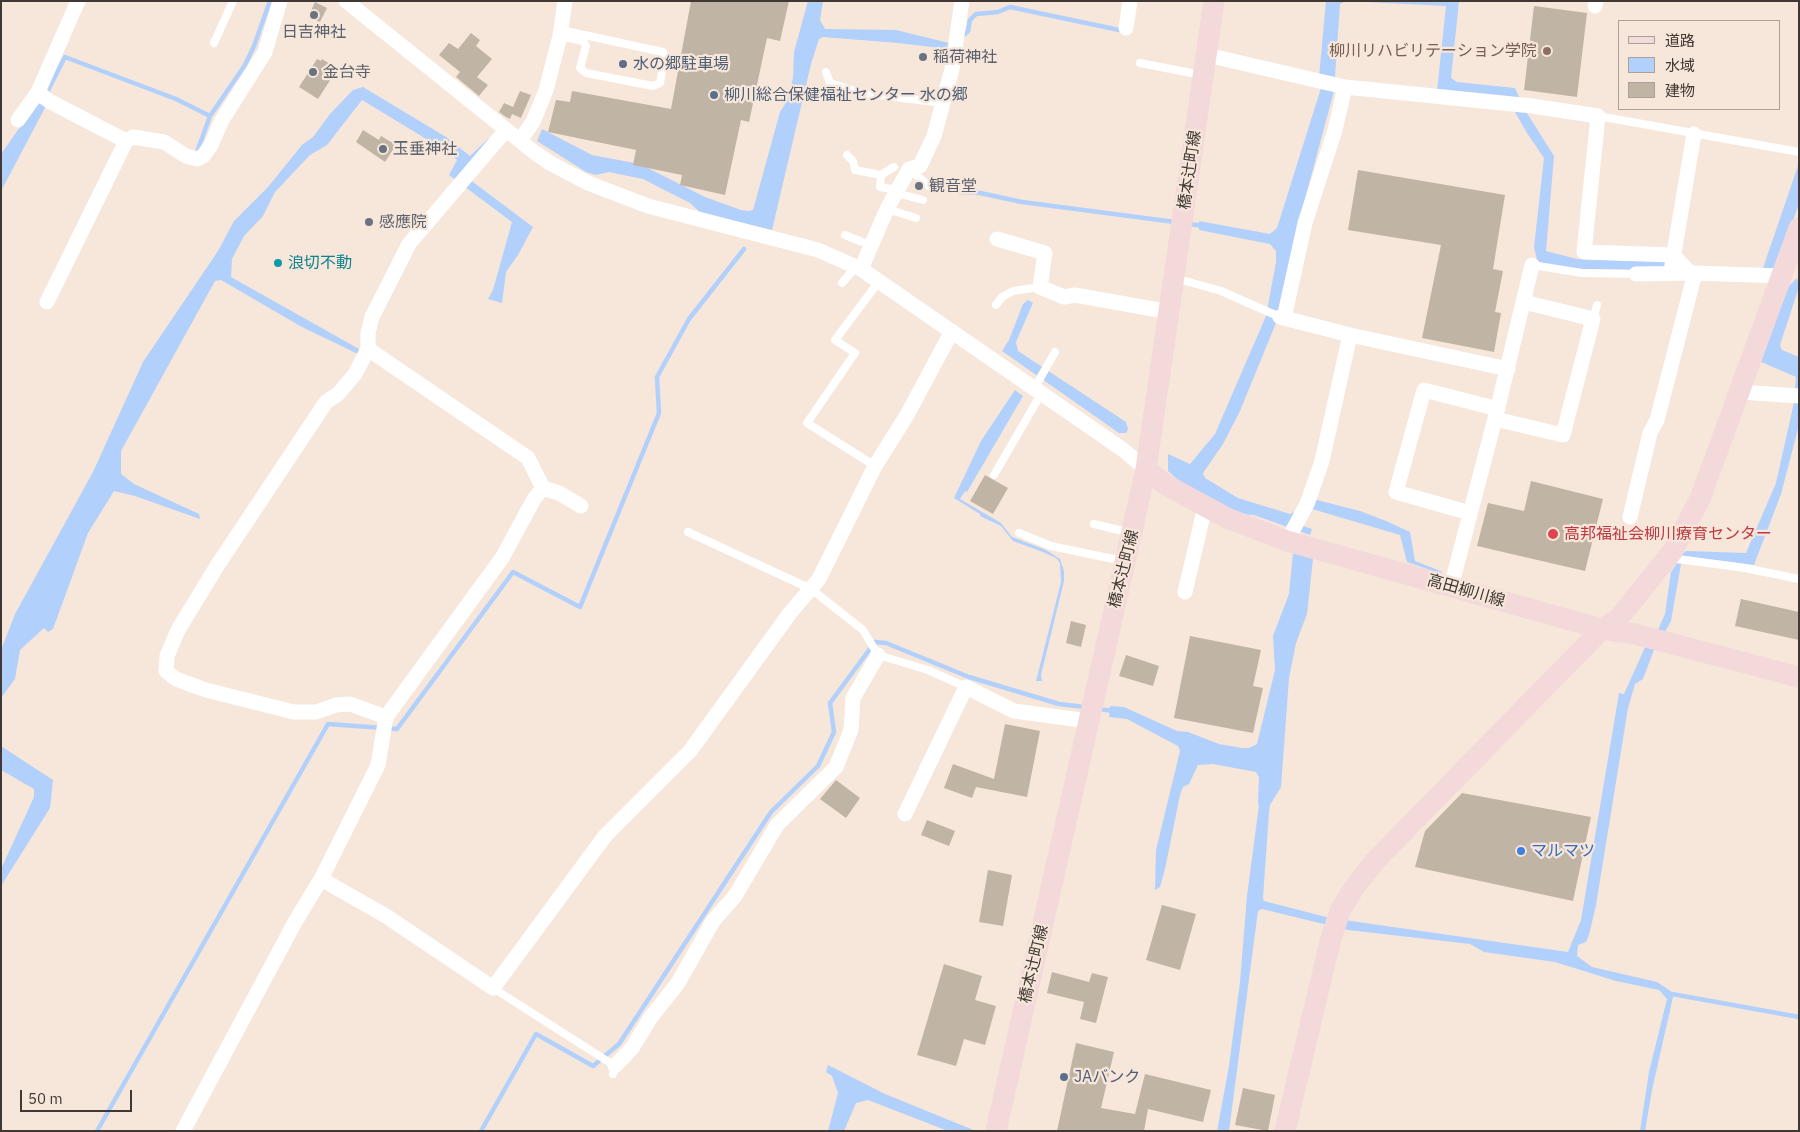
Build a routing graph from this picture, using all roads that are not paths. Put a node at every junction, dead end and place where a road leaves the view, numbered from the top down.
1 (78, 1) edge
2 (233, 1) edge
3 (280, 1) edge
4 (346, 1) edge
5 (565, 1) edge
6 (962, 1) edge
7 (1130, 1) edge
8 (1214, 1) edge
9 (1126, 28) dead end
10 (561, 33) junction
11 (214, 43) dead end
12 (1140, 63) dead end
13 (1205, 65) junction
14 (826, 72) dead end
15 (1341, 86) junction
16 (38, 92) junction
17 (943, 103) junction
18 (1598, 116) junction
19 (18, 120) dead end
20 (506, 130) junction
21 (1694, 134) junction
22 (520, 140) junction
23 (126, 141) junction
24 (1799, 152) edge
25 (847, 155) dead end
26 (912, 168) junction
27 (881, 175) junction
28 (934, 190) dead end
29 (896, 192) junction
30 (923, 200) dead end
31 (887, 209) junction
32 (916, 218) dead end
33 (1799, 228) edge
34 (844, 235) dead end
35 (997, 239) dead end
36 (872, 246) junction
37 (1673, 256) junction
38 (1532, 265) joint
39 (859, 268) junction
40 (1692, 273) junction
41 (1636, 274) joint
42 (1670, 274) junction
43 (1782, 276) junction
44 (1175, 278) junction
45 (880, 280) junction
46 (842, 283) dead end
47 (1040, 287) junction
48 (47, 302) dead end
49 (1524, 302) junction
50 (996, 306) dead end
51 (1170, 312) junction
52 (1282, 317) junction
53 (952, 330) junction
54 (1350, 335) junction
55 (368, 349) junction
56 (1055, 352) dead end
57 (1508, 369) junction
58 (1037, 389) junction
59 (1740, 392) junction
60 (1799, 396) edge
61 (1496, 414) junction
62 (876, 466) junction
63 (1146, 469) junction
64 (994, 475) dead end
65 (543, 488) junction
66 (581, 506) dead end
67 (1205, 506) junction
68 (1470, 513) junction
69 (1630, 517) dead end
70 (1094, 524) dead end
71 (688, 532) dead end
72 (1019, 533) dead end
73 (1133, 534) junction
74 (1290, 536) junction
75 (1668, 558) junction
76 (1125, 562) junction
77 (1799, 579) edge
78 (1451, 587) junction
79 (811, 589) junction
80 (1185, 592) dead end
81 (1602, 629) junction
82 (878, 655) junction
83 (1799, 677) edge
84 (966, 687) junction
85 (386, 717) junction
86 (1089, 721) junction
87 (905, 814) dead end
88 (321, 879) junction
89 (493, 988) junction
90 (614, 1070) joint
91 (183, 1131) edge
92 (996, 1131) edge
93 (1285, 1131) edge

1 - 16 street
2 - 11 lane
3 - 23 street
4 - 20 street
5 - 10 street
6 - 17 street
7 - 9 street
8 - 13 main road, 橋本辻町線
10 - 10 lane
10 - 22 street
12 - 13 lane
13 - 15 street
13 - 44 main road, 橋本辻町線
14 - 17 lane
15 - 18 street
15 - 52 street
16 - 19 street
16 - 23 street
17 - 26 street
18 - 21 lane
18 - 37 street
20 - 22 street
20 - 55 street
21 - 24 lane
21 - 37 street
22 - 39 street
23 - 48 street
25 - 27 lane
26 - 27 lane
26 - 28 lane
26 - 29 street
27 - 29 lane
29 - 30 lane
29 - 31 street
31 - 32 lane
31 - 36 street
33 - 43 main road
34 - 36 lane
35 - 47 street
36 - 39 street
37 - 40 street
37 - 42 street
38 - 41 lane
38 - 49 street
39 - 45 street
39 - 46 lane
40 - 42 street
40 - 43 street
40 - 69 street
41 - 42 street
43 - 59 main road
44 - 51 main road, 橋本辻町線
44 - 52 lane
45 - 53 street
45 - 62 lane
47 - 50 lane
47 - 51 street
49 - 57 street
49 - 61 street
51 - 63 main road, 橋本辻町線
52 - 54 street
53 - 58 street
53 - 62 street
54 - 57 street
54 - 74 street
55 - 65 street
55 - 85 street
56 - 58 lane
57 - 61 street
58 - 63 street
58 - 64 lane
59 - 60 street
59 - 75 main road
61 - 68 street
61 - 68 street
62 - 79 street
63 - 67 main road, 高田柳川線
63 - 73 main road, 橋本辻町線
65 - 66 street
65 - 85 street
67 - 74 main road, 高田柳川線
67 - 80 street
68 - 78 street
70 - 73 lane
71 - 79 lane
72 - 76 lane
73 - 76 main road, 橋本辻町線
74 - 78 main road, 高田柳川線
75 - 77 lane
75 - 81 main road
76 - 86 main road, 橋本辻町線
78 - 81 main road, 高田柳川線
79 - 82 lane
79 - 89 street
81 - 83 main road, 高田柳川線
81 - 93 main road
82 - 84 lane
82 - 90 street
84 - 86 street
84 - 87 street
85 - 88 street
86 - 92 main road, 橋本辻町線
88 - 89 street
88 - 91 street
89 - 90 lane

